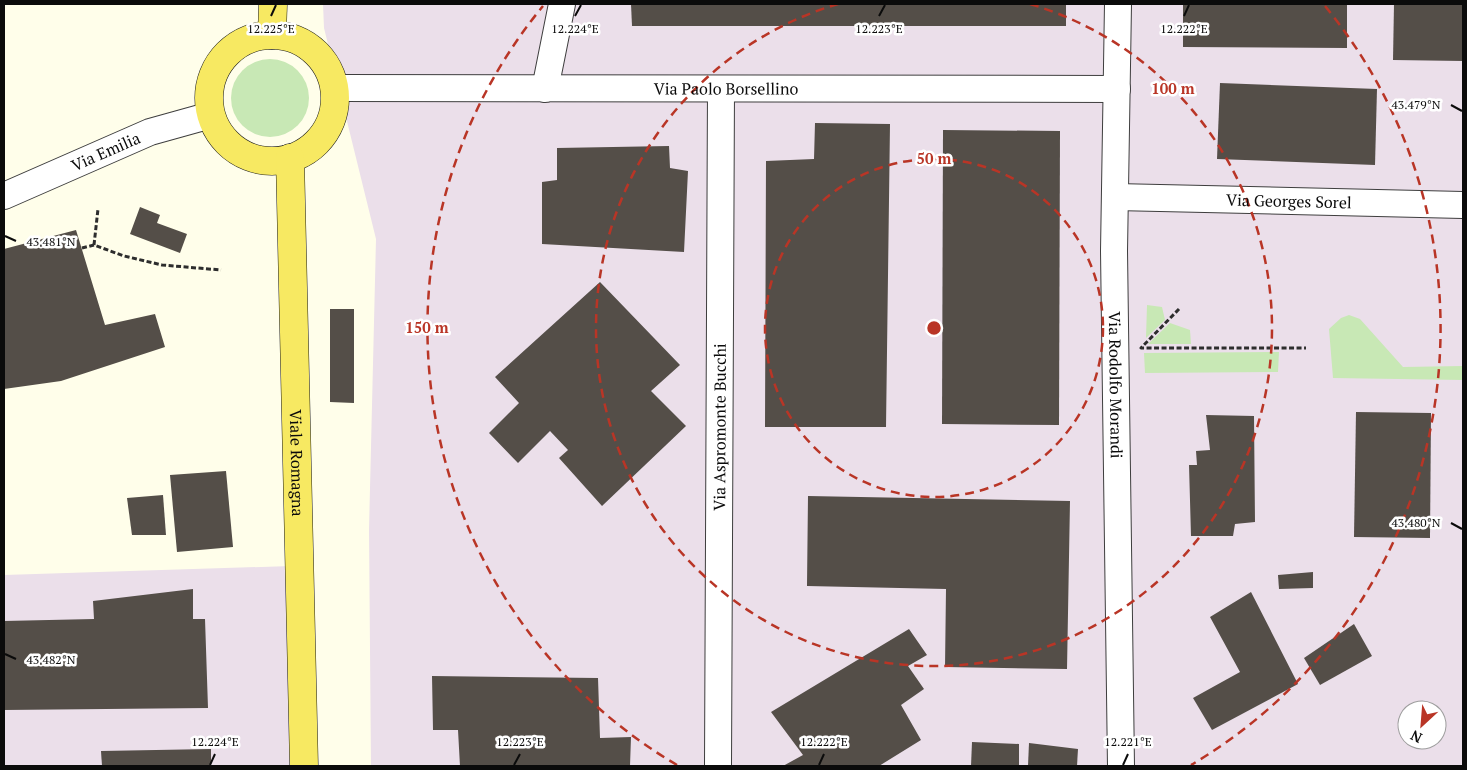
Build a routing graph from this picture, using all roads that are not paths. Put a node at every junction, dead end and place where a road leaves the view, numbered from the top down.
1 (273, 4) edge
2 (562, 4) edge
3 (1118, 4) edge
4 (272, 35) junction
5 (335, 88) junction
6 (545, 89) junction
7 (722, 89) junction
8 (1117, 89) junction
9 (212, 115) junction
10 (290, 158) junction
11 (4, 196) edge
12 (1115, 197) junction
13 (1463, 205) edge
14 (304, 766) edge
15 (718, 766) edge
16 (1121, 766) edge

1 - 4 main road
2 - 6 street
3 - 8 street, Via Rodolfo Morandi
4 - 5 main road
4 - 9 main road
5 - 6 street, Via Paolo Borsellino
5 - 10 main road
6 - 7 street, Via Paolo Borsellino
7 - 8 street, Via Paolo Borsellino
7 - 15 street, Via Aspromonte Bucchi
8 - 12 street, Via Rodolfo Morandi
9 - 10 main road
9 - 11 street, Via Emilia
10 - 14 main road, Viale Romagna
12 - 13 street, Via Georges Sorel
12 - 16 street, Via Rodolfo Morandi

